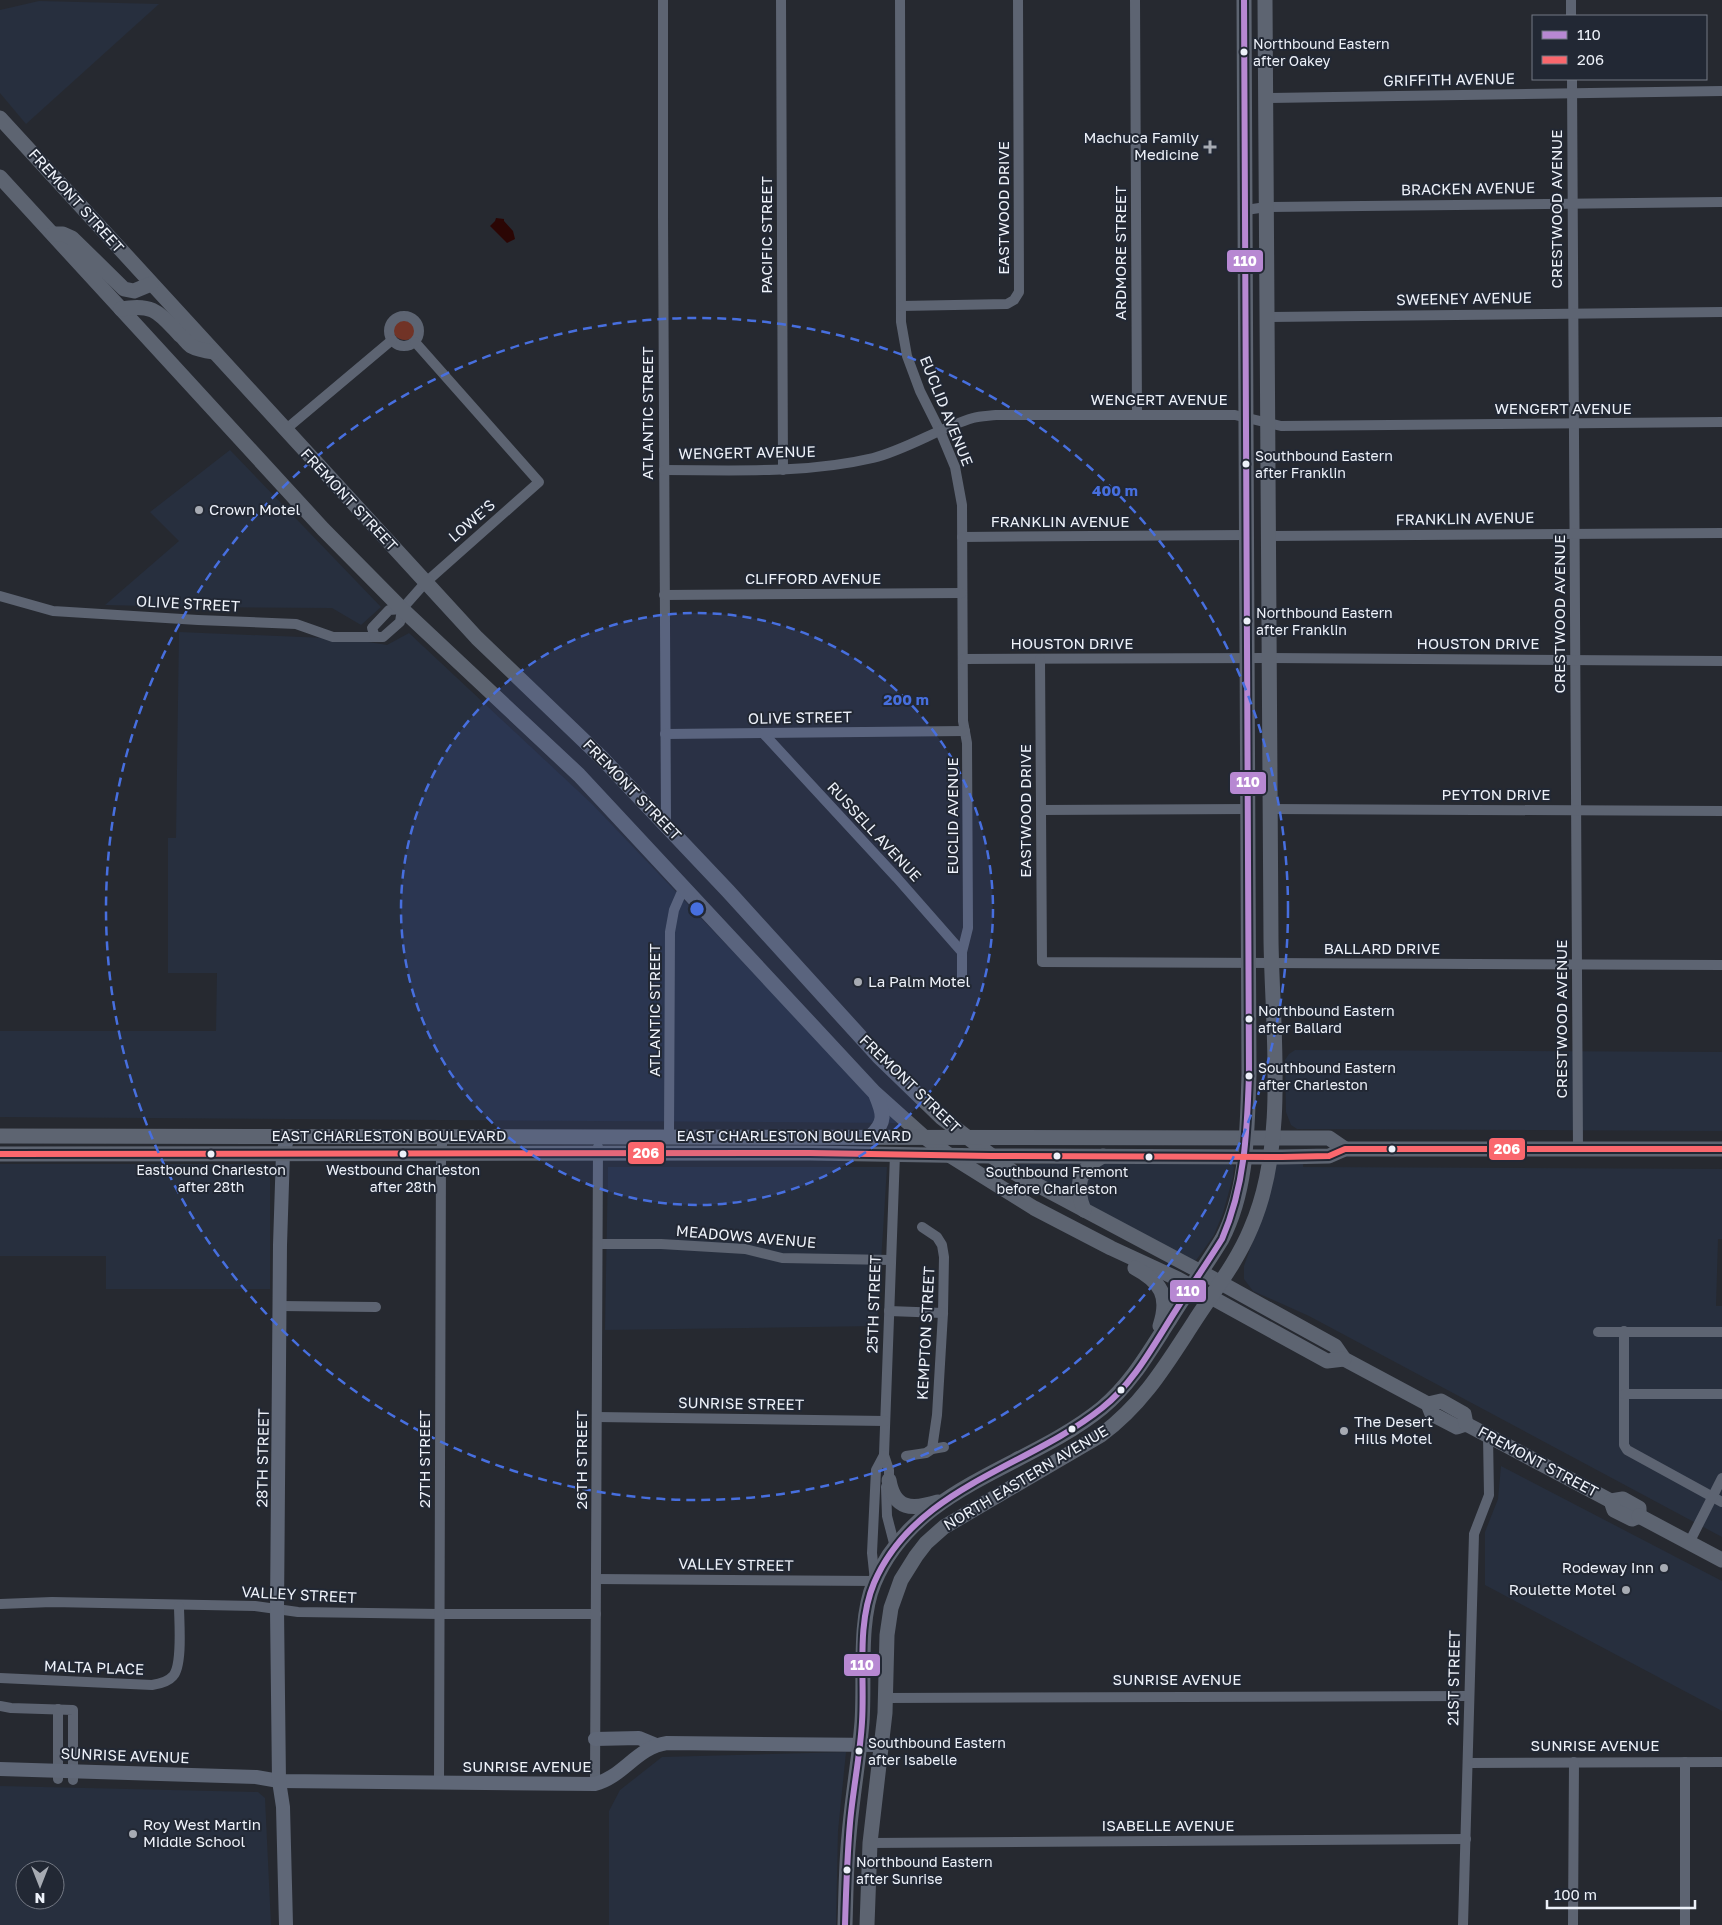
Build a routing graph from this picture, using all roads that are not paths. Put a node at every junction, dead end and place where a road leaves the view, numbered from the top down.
1 (663, 0) edge
2 (781, 0) edge
3 (900, 0) edge
4 (1018, 0) edge
5 (1135, 0) edge
6 (1244, 0) edge
7 (1265, 0) edge
8 (1571, 0) edge
9 (1571, 15) edge
10 (1572, 80) edge
11 (1722, 91) edge
12 (1572, 93) junction
13 (1266, 98) junction
14 (0, 118) edge
15 (0, 177) edge
16 (1722, 202) edge
17 (1572, 203) junction
18 (1266, 207) junction
19 (1246, 210) junction
20 (52, 234) junction
21 (152, 284) junction
22 (901, 306) junction
23 (121, 309) junction
24 (1722, 312) edge
25 (1573, 313) junction
26 (1267, 316) junction
27 (392, 340) junction
28 (415, 342) junction
29 (214, 352) junction
30 (1137, 415) junction
31 (1247, 418) junction
32 (1722, 422) edge
33 (1268, 423) junction
34 (1574, 423) junction
35 (285, 430) junction
36 (940, 431) junction
37 (664, 470) junction
38 (783, 470) junction
39 (1722, 533) edge
40 (1574, 534) junction
41 (1247, 535) junction
42 (1268, 536) junction
43 (962, 537) junction
44 (426, 583) junction
45 (962, 593) junction
46 (664, 595) junction
47 (0, 596) edge
48 (402, 608) junction
49 (375, 637) junction
50 (1248, 658) junction
51 (1269, 658) junction
52 (963, 659) junction
53 (1040, 659) junction
54 (1575, 659) junction
55 (1722, 661) edge
56 (965, 731) junction
57 (763, 733) junction
58 (665, 734) junction
59 (1248, 808) junction
60 (1270, 808) junction
61 (1041, 810) junction
62 (1576, 811) junction
63 (1722, 811) edge
64 (666, 826) junction
65 (684, 887) junction
66 (962, 952) junction
67 (1042, 962) joint
68 (1249, 963) junction
69 (1271, 964) junction
70 (1577, 964) junction
71 (1722, 965) edge
72 (962, 982) dead end
73 (874, 1092) junction
74 (0, 1136) edge
75 (36, 1136) junction
76 (100, 1136) junction
77 (288, 1136) junction
78 (443, 1136) junction
79 (598, 1136) junction
80 (670, 1136) junction
81 (871, 1136) junction
82 (923, 1136) junction
83 (963, 1136) junction
84 (1246, 1137) junction
85 (1273, 1138) junction
86 (1345, 1149) junction
87 (1578, 1149) junction
88 (1722, 1149) edge
89 (284, 1153) junction
90 (440, 1153) junction
91 (0, 1154) edge
92 (69, 1154) junction
93 (598, 1154) junction
94 (894, 1154) junction
95 (949, 1155) junction
96 (991, 1156) junction
97 (1103, 1156) junction
98 (1245, 1156) junction
99 (1271, 1156) junction
100 (1084, 1210) junction
101 (922, 1227) dead end
102 (598, 1244) junction
103 (1111, 1248) junction
104 (891, 1260) junction
105 (1196, 1279) junction
106 (1215, 1290) junction
107 (280, 1306) junction
108 (376, 1307) dead end
109 (889, 1311) junction
110 (943, 1313) junction
111 (1624, 1331) junction
112 (1598, 1332) dead end
113 (1722, 1332) edge
114 (1154, 1344) junction
115 (1624, 1394) junction
116 (1722, 1394) edge
117 (1101, 1409) junction
118 (597, 1417) junction
119 (885, 1421) junction
120 (1488, 1436) junction
121 (944, 1447) dead end
122 (932, 1449) junction
123 (884, 1455) junction
124 (906, 1456) dead end
125 (1722, 1478) edge
126 (889, 1480) junction
127 (1018, 1483) junction
128 (946, 1499) junction
129 (1718, 1499) edge
130 (1689, 1543) junction
131 (895, 1546) junction
132 (1722, 1560) edge
133 (596, 1579) junction
134 (875, 1581) junction
135 (0, 1604) edge
136 (179, 1606) junction
137 (277, 1609) junction
138 (440, 1614) junction
139 (596, 1614) junction
140 (887, 1635) junction
141 (0, 1678) edge
142 (1468, 1696) junction
143 (886, 1698) junction
144 (0, 1706) edge
145 (58, 1710) junction
146 (595, 1739) junction
147 (860, 1744) junction
148 (656, 1745) junction
149 (882, 1745) junction
150 (1574, 1762) junction
151 (1685, 1762) junction
152 (1722, 1762) edge
153 (1468, 1763) junction
154 (0, 1769) edge
155 (58, 1775) junction
156 (73, 1776) junction
157 (0, 1778) edge
158 (279, 1781) junction
159 (438, 1783) junction
160 (595, 1784) junction
161 (1466, 1839) junction
162 (870, 1843) junction
163 (279, 1925) edge
164 (286, 1925) edge
165 (845, 1925) edge
166 (868, 1925) edge
167 (1464, 1925) edge
168 (1573, 1925) edge
169 (1685, 1925) edge

1 - 37 street, ATLANTIC STREET
2 - 38 street, PACIFIC STREET
3 - 22 street, EUCLID AVENUE
4 - 22 street, EASTWOOD DRIVE
5 - 30 street, ARDMORE STREET
6 - 19 main road, NORTH EASTERN AVENUE
7 - 13 main road, NORTH EASTERN AVENUE
8 - 9 street
10 - 12 street, CRESTWOOD AVENUE
11 - 12 street, GRIFFITH AVENUE
12 - 13 street, GRIFFITH AVENUE
12 - 17 street, CRESTWOOD AVENUE
13 - 18 main road, NORTH EASTERN AVENUE
14 - 21 main road, FREMONT STREET
15 - 20 main road, FREMONT STREET
16 - 17 street, BRACKEN AVENUE
17 - 18 street, BRACKEN AVENUE
17 - 25 street, CRESTWOOD AVENUE
18 - 19 street, BRACKEN AVENUE
18 - 26 main road, NORTH EASTERN AVENUE
19 - 31 main road, NORTH EASTERN AVENUE
20 - 21 main road
20 - 23 main road, FREMONT STREET
21 - 29 main road, FREMONT STREET
22 - 36 street, EUCLID AVENUE
23 - 29 main road
23 - 48 main road, FREMONT STREET
24 - 25 street, SWEENEY AVENUE
25 - 26 street, SWEENEY AVENUE
25 - 34 street, CRESTWOOD AVENUE
26 - 33 main road, NORTH EASTERN AVENUE
27 - 28 street
27 - 28 street
27 - 35 street
28 - 44 street, LOWE'S
29 - 35 main road, FREMONT STREET
30 - 31 street, WENGERT AVENUE
30 - 36 street, WENGERT AVENUE
31 - 33 street, WENGERT AVENUE
31 - 41 main road, NORTH EASTERN AVENUE
32 - 34 street, WENGERT AVENUE
33 - 34 street, WENGERT AVENUE
33 - 42 main road, NORTH EASTERN AVENUE
34 - 40 street, CRESTWOOD AVENUE
35 - 44 main road, FREMONT STREET
36 - 38 street, WENGERT AVENUE
36 - 43 street, EUCLID AVENUE
37 - 38 street, WENGERT AVENUE
37 - 46 street, ATLANTIC STREET
39 - 40 street, FRANKLIN AVENUE
40 - 42 street, FRANKLIN AVENUE
40 - 54 street, CRESTWOOD AVENUE
41 - 43 street, FRANKLIN AVENUE
41 - 50 main road, NORTH EASTERN AVENUE
42 - 51 main road, NORTH EASTERN AVENUE
43 - 45 street, EUCLID AVENUE
44 - 48 street, OLIVE STREET
44 - 64 main road, FREMONT STREET
45 - 46 street, CLIFFORD AVENUE
45 - 52 street, EUCLID AVENUE
46 - 58 street, ATLANTIC STREET
47 - 49 street, OLIVE STREET
48 - 49 street, OLIVE STREET
48 - 49 street, OLIVE STREET
48 - 65 main road, FREMONT STREET
50 - 51 street, HOUSTON DRIVE
50 - 53 street, HOUSTON DRIVE
50 - 59 main road, NORTH EASTERN AVENUE
51 - 54 street, HOUSTON DRIVE
51 - 60 main road, NORTH EASTERN AVENUE
52 - 53 street, HOUSTON DRIVE
52 - 56 street, EUCLID AVENUE
53 - 61 street, EASTWOOD DRIVE
54 - 55 street, HOUSTON DRIVE
54 - 62 street, CRESTWOOD AVENUE
56 - 57 street, OLIVE STREET
56 - 66 street, EUCLID AVENUE
57 - 58 street, OLIVE STREET
57 - 66 street, RUSSELL AVENUE
58 - 64 street, ATLANTIC STREET
59 - 61 street
59 - 68 main road, NORTH EASTERN AVENUE
60 - 62 street, PEYTON DRIVE
60 - 69 main road, NORTH EASTERN AVENUE
61 - 67 street, EASTWOOD DRIVE
62 - 63 street, PEYTON DRIVE
62 - 70 street, CRESTWOOD AVENUE
64 - 83 main road, FREMONT STREET
65 - 73 main road, FREMONT STREET
65 - 80 street, ATLANTIC STREET
66 - 72 street, EUCLID AVENUE
67 - 68 street, BALLARD DRIVE
68 - 69 street, BALLARD DRIVE
68 - 84 main road, NORTH EASTERN AVENUE
69 - 70 street, BALLARD DRIVE
69 - 85 main road, NORTH EASTERN AVENUE
70 - 71 street, BALLARD DRIVE
70 - 87 street, CRESTWOOD AVENUE
73 - 81 main road
73 - 82 main road, FREMONT STREET
74 - 75 main road, EAST CHARLESTON BOULEVARD
75 - 76 main road, EAST CHARLESTON BOULEVARD
75 - 92 main road
76 - 77 main road, EAST CHARLESTON BOULEVARD
76 - 92 main road
77 - 78 main road, EAST CHARLESTON BOULEVARD
77 - 89 street, 28TH STREET
78 - 79 main road, EAST CHARLESTON BOULEVARD
78 - 90 street, 27TH STREET
79 - 80 main road, EAST CHARLESTON BOULEVARD
79 - 93 street, 26TH STREET
80 - 81 main road, EAST CHARLESTON BOULEVARD
81 - 82 main road, EAST CHARLESTON BOULEVARD
82 - 83 main road, EAST CHARLESTON BOULEVARD
82 - 95 main road, FREMONT STREET
83 - 84 main road, EAST CHARLESTON BOULEVARD
83 - 96 main road, FREMONT STREET
84 - 85 main road, EAST CHARLESTON BOULEVARD
84 - 98 main road, NORTH EASTERN AVENUE
85 - 86 main road, EAST CHARLESTON BOULEVARD
85 - 99 main road, NORTH EASTERN AVENUE
86 - 87 main road, EAST CHARLESTON BOULEVARD
86 - 99 main road, EAST CHARLESTON BOULEVARD
87 - 88 main road, EAST CHARLESTON BOULEVARD
89 - 90 main road, EAST CHARLESTON BOULEVARD
89 - 92 main road, EAST CHARLESTON BOULEVARD
89 - 107 street, 28TH STREET
90 - 93 main road, EAST CHARLESTON BOULEVARD
90 - 138 street, 27TH STREET
91 - 92 main road, EAST CHARLESTON BOULEVARD
93 - 94 main road, EAST CHARLESTON BOULEVARD
93 - 102 street, 26TH STREET
94 - 95 main road, EAST CHARLESTON BOULEVARD
94 - 104 street, 25TH STREET
95 - 96 main road, EAST CHARLESTON BOULEVARD
95 - 103 main road, FREMONT STREET
96 - 97 main road, EAST CHARLESTON BOULEVARD
96 - 100 main road, FREMONT STREET
97 - 98 main road, EAST CHARLESTON BOULEVARD
97 - 100 main road
98 - 99 main road, EAST CHARLESTON BOULEVARD
98 - 105 main road, NORTH EASTERN AVENUE
99 - 106 main road, NORTH EASTERN AVENUE
100 - 105 main road, FREMONT STREET
101 - 110 street, KEMPTON STREET
102 - 104 street, MEADOWS AVENUE
102 - 118 street, 26TH STREET
103 - 105 main road, FREMONT STREET
103 - 114 main road
104 - 109 street, 25TH STREET
105 - 106 main road, FREMONT STREET
105 - 114 main road, NORTH EASTERN AVENUE
106 - 120 main road, FREMONT STREET
106 - 127 main road, NORTH EASTERN AVENUE
107 - 108 street
107 - 137 street, 28TH STREET
109 - 110 street
109 - 119 street, 25TH STREET
110 - 122 street, KEMPTON STREET
111 - 112 street
111 - 113 street
111 - 115 street
114 - 117 main road, NORTH EASTERN AVENUE
115 - 116 street
115 - 129 street
117 - 127 main road
117 - 128 main road, NORTH EASTERN AVENUE
118 - 119 street, SUNRISE STREET
118 - 133 street, 26TH STREET
119 - 123 street, 25TH STREET
120 - 130 main road, FREMONT STREET
120 - 142 street, 21ST STREET
121 - 122 street
122 - 124 street
123 - 126 street, 25TH STREET
123 - 134 street, 25TH STREET
125 - 129 street
126 - 128 main road
126 - 131 street, 25TH STREET
127 - 140 main road, NORTH EASTERN AVENUE
128 - 131 main road, NORTH EASTERN AVENUE
129 - 130 street
130 - 132 main road, FREMONT STREET
131 - 134 main road, NORTH EASTERN AVENUE
131 - 140 main road
133 - 134 street, VALLEY STREET
133 - 139 street, 26TH STREET
134 - 147 main road, NORTH EASTERN AVENUE
135 - 136 street, VALLEY STREET
136 - 137 street, VALLEY STREET
136 - 141 street, MALTA PLACE
137 - 138 street, VALLEY STREET
137 - 158 street, 28TH STREET
138 - 139 street, VALLEY STREET
138 - 159 street, 27TH STREET
139 - 146 street, 26TH STREET
140 - 143 main road, NORTH EASTERN AVENUE
142 - 143 street, SUNRISE AVENUE
142 - 153 street, 21ST STREET
143 - 149 main road, NORTH EASTERN AVENUE
144 - 145 street
145 - 155 street
145 - 156 street
146 - 148 street
146 - 160 street, 26TH STREET
147 - 148 street, SUNRISE AVENUE
147 - 149 street, SUNRISE AVENUE
147 - 165 main road, NORTH EASTERN AVENUE
148 - 160 street, SUNRISE AVENUE
149 - 162 main road, NORTH EASTERN AVENUE
150 - 151 street, SUNRISE AVENUE
150 - 153 street, SUNRISE AVENUE
150 - 168 street
151 - 152 street, SUNRISE AVENUE
151 - 169 street
153 - 161 street, 21ST STREET
154 - 155 street, SUNRISE AVENUE
155 - 156 street, SUNRISE AVENUE
155 - 157 street, SUNRISE AVENUE
156 - 158 street, SUNRISE AVENUE
158 - 159 street, SUNRISE AVENUE
158 - 163 street, 28TH STREET
158 - 164 street, 28TH STREET
159 - 160 street, SUNRISE AVENUE
161 - 162 street, ISABELLE AVENUE
161 - 167 street, 21ST STREET
162 - 166 main road, NORTH EASTERN AVENUE

